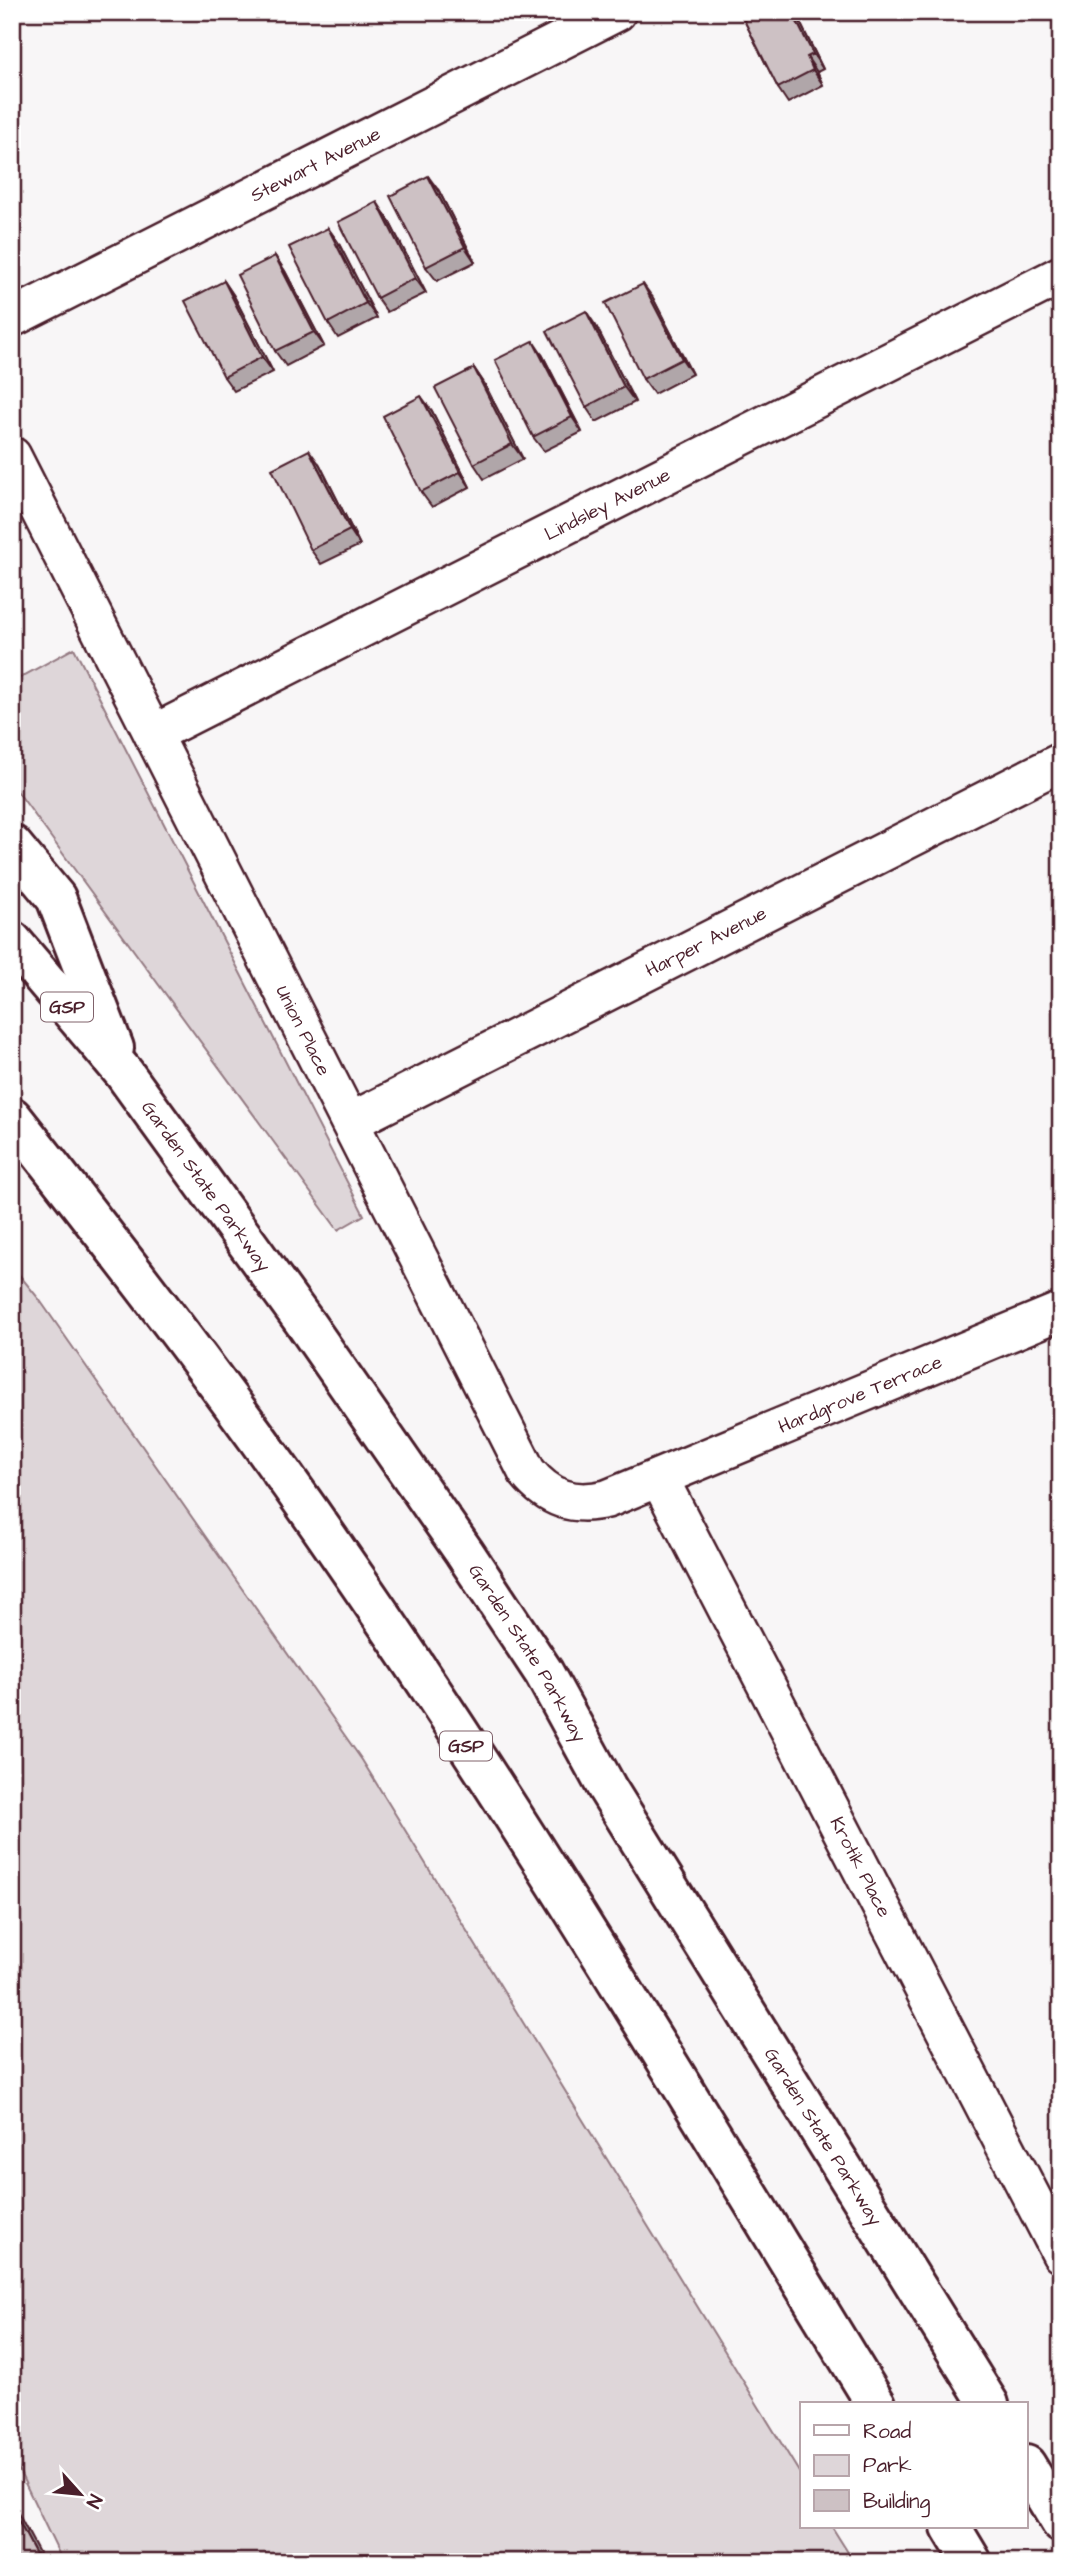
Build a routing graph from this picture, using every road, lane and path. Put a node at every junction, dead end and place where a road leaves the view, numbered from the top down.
1 (617, 12) edge
2 (1061, 275) edge
3 (12, 318) edge
4 (12, 456) edge
5 (153, 734) junction
6 (1061, 762) edge
7 (12, 845) edge
8 (12, 941) edge
9 (124, 1073) junction
10 (12, 1117) edge
11 (350, 1122) junction
12 (1061, 1311) edge
13 (659, 1478) junction
14 (1061, 2254) edge
15 (875, 2402) edge
16 (988, 2402) edge
17 (1028, 2468) edge
18 (1061, 2523) edge
19 (952, 2528) edge
20 (972, 2562) edge

1 - 3 street, Stewart Avenue
2 - 5 street, Lindsley Avenue
4 - 5 street, Union Place
5 - 11 street, Union Place
6 - 11 street, Harper Avenue
7 - 9 highway
8 - 9 highway, Garden State Parkway / GSP
9 - 16 highway, Garden State Parkway / GSP
10 - 15 highway, GSP
11 - 13 street, Union Place
12 - 13 street, Hardgrove Terrace
13 - 14 street, Krotik Place
17 - 18 highway
19 - 20 highway

